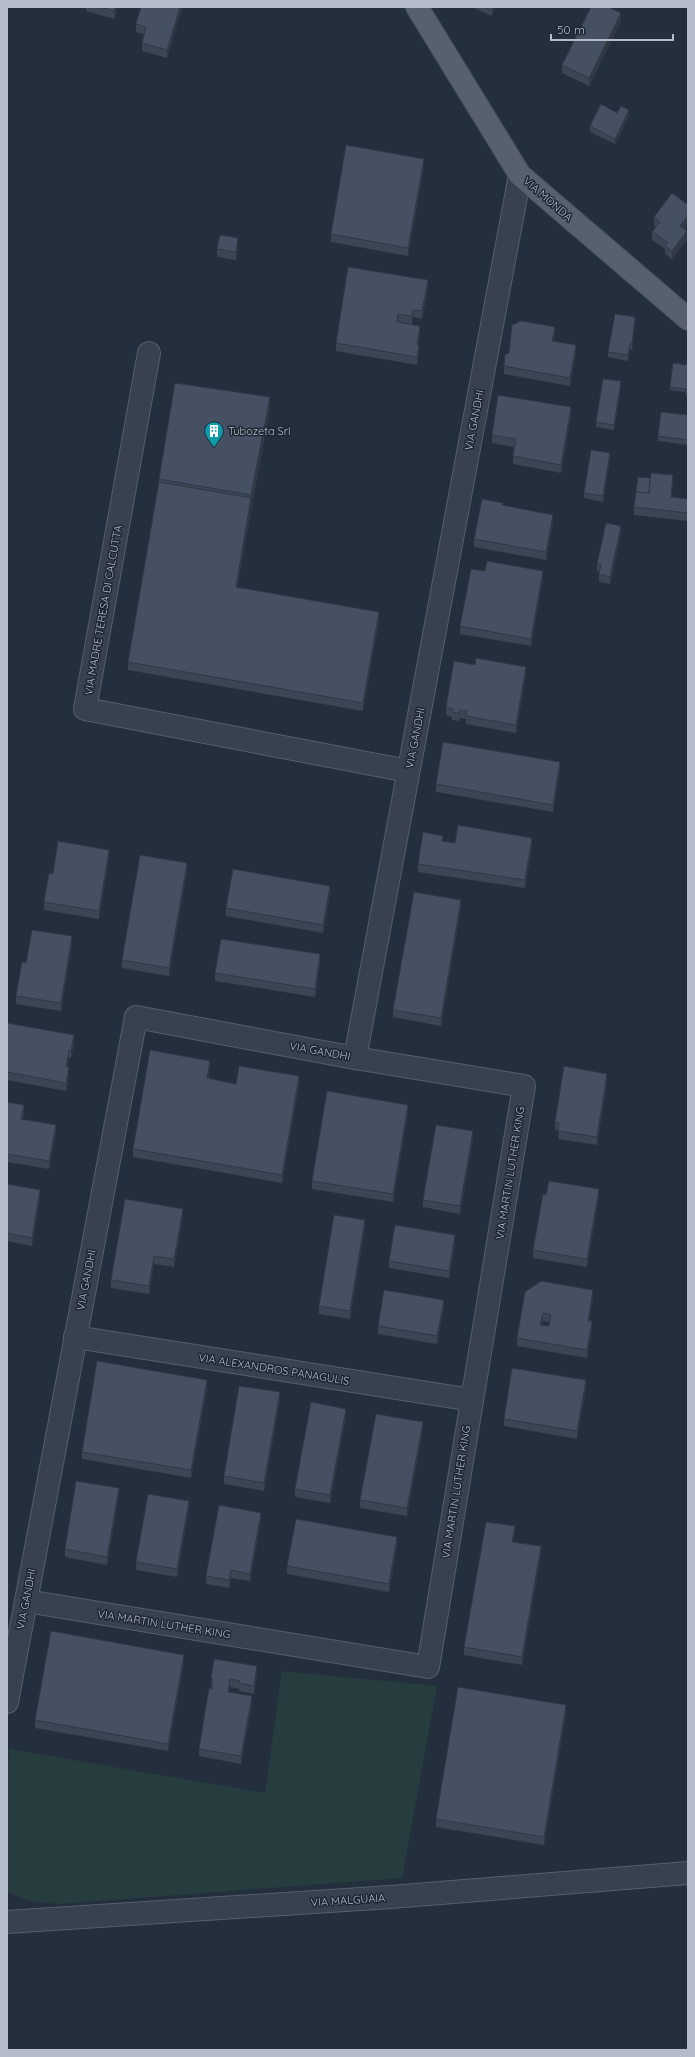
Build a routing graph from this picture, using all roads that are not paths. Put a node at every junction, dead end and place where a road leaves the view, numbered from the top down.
1 (419, 9) edge
2 (520, 175) junction
3 (688, 319) edge
4 (149, 353) dead end
5 (408, 771) junction
6 (355, 1058) junction
7 (75, 1337) junction
8 (472, 1400) junction
9 (26, 1601) junction
10 (7, 1702) edge
11 (688, 1873) edge
12 (7, 1922) edge

1 - 2 main road, VIA MONDA
2 - 3 main road, VIA MONDA
2 - 5 street, VIA GANDHI
4 - 5 street, VIA MADRE TERESA DI CALCUTTA
5 - 6 street, VIA GANDHI
6 - 7 street, VIA GANDHI
6 - 8 street, VIA MARTIN LUTHER KING
7 - 8 street, VIA ALEXANDROS PANAGULIS
7 - 9 street, VIA GANDHI
8 - 9 street, VIA MARTIN LUTHER KING
9 - 10 street, VIA GANDHI
11 - 12 street, VIA MALGUAIA

